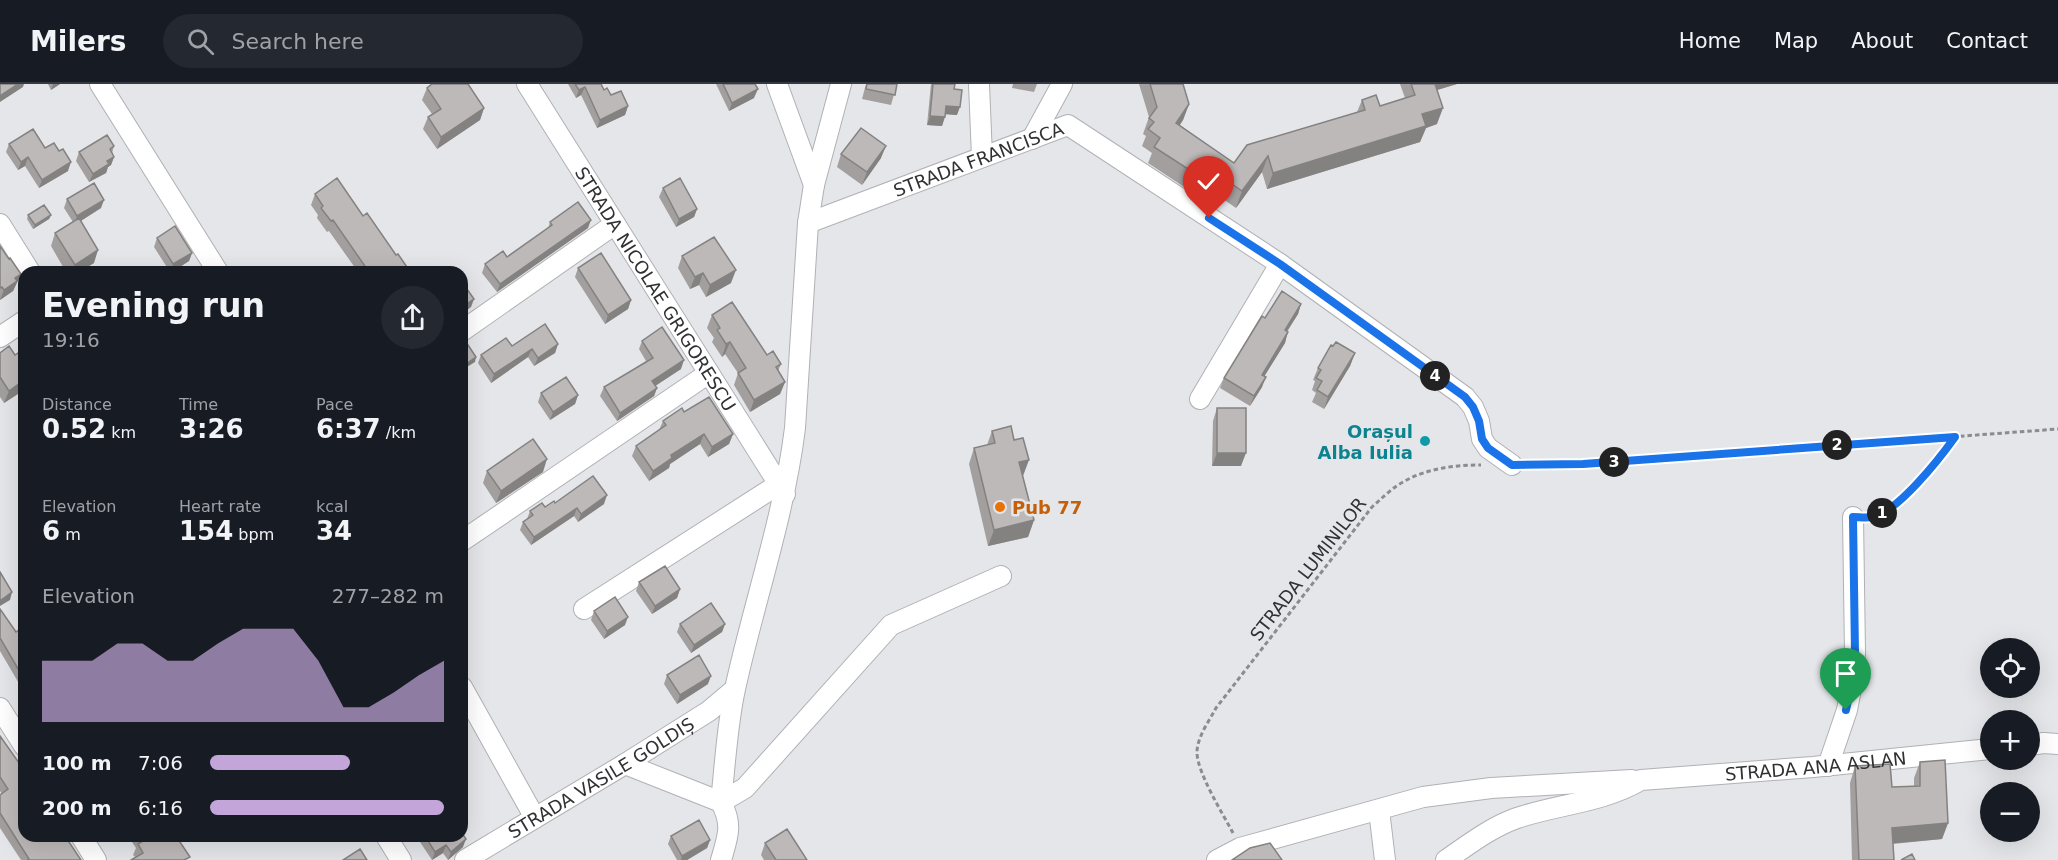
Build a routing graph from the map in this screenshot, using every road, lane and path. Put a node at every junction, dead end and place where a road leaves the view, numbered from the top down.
1 (100, 84) edge
2 (527, 84) edge
3 (777, 84) edge
4 (841, 84) edge
5 (979, 84) edge
6 (1062, 84) edge
7 (1032, 139) junction
8 (982, 157) junction
9 (814, 184) junction
10 (808, 223) junction
11 (0, 224) edge
12 (615, 224) junction
13 (1280, 264) junction
14 (26, 266) edge
15 (214, 266) edge
16 (18, 325) edge
17 (468, 327) edge
18 (0, 337) edge
19 (709, 374) junction
20 (1200, 399) dead end
21 (2058, 429) edge
22 (1955, 437) junction
23 (1482, 465) dead end
24 (1512, 465) joint
25 (782, 489) junction
26 (1853, 517) joint
27 (468, 537) edge
28 (1001, 576) dead end
29 (584, 609) dead end
30 (734, 690) junction
31 (468, 698) edge
32 (0, 708) edge
33 (18, 736) edge
34 (2058, 744) edge
35 (2040, 745) edge
36 (1980, 750) edge
37 (625, 764) junction
38 (1828, 766) junction
39 (1641, 780) junction
40 (721, 802) junction
41 (1379, 810) junction
42 (535, 818) junction
43 (85, 842) edge
44 (390, 842) edge
45 (1240, 848) junction
46 (96, 860) edge
47 (401, 860) edge
48 (465, 860) edge
49 (721, 860) edge
50 (1216, 860) edge
51 (1385, 860) edge
52 (1446, 860) edge

1 - 15 street
2 - 12 street, STRADA NICOLAE GRIGORESCU
3 - 9 street
4 - 9 street
5 - 8 street
6 - 7 street
7 - 8 street, STRADA FRANCISCA
7 - 13 street, STRADA FRANCISCA
8 - 10 street, STRADA FRANCISCA
9 - 10 street
10 - 25 street
11 - 14 street
12 - 17 street
12 - 19 street, STRADA NICOLAE GRIGORESCU
13 - 20 street
13 - 24 street
16 - 18 street
19 - 25 street, STRADA NICOLAE GRIGORESCU
19 - 27 street
21 - 22 path
22 - 24 path
22 - 26 path
23 - 45 path, STRADA LUMINILOR
25 - 29 street
25 - 30 street
26 - 38 street
28 - 40 street
30 - 37 street, STRADA VASILE GOLDIȘ
30 - 40 street
31 - 42 street
32 - 33 street
34 - 35 street
36 - 38 street, STRADA ANA ASLAN
37 - 40 street
37 - 42 street, STRADA VASILE GOLDIȘ
38 - 39 street, STRADA ANA ASLAN
39 - 41 street, STRADA ANA ASLAN
39 - 52 street, STRADA ANA ASLAN
40 - 49 street
41 - 45 street, STRADA ANA ASLAN
41 - 51 street
42 - 48 street, STRADA VASILE GOLDIȘ
43 - 46 street
44 - 47 street
45 - 50 street, STRADA ANA ASLAN

